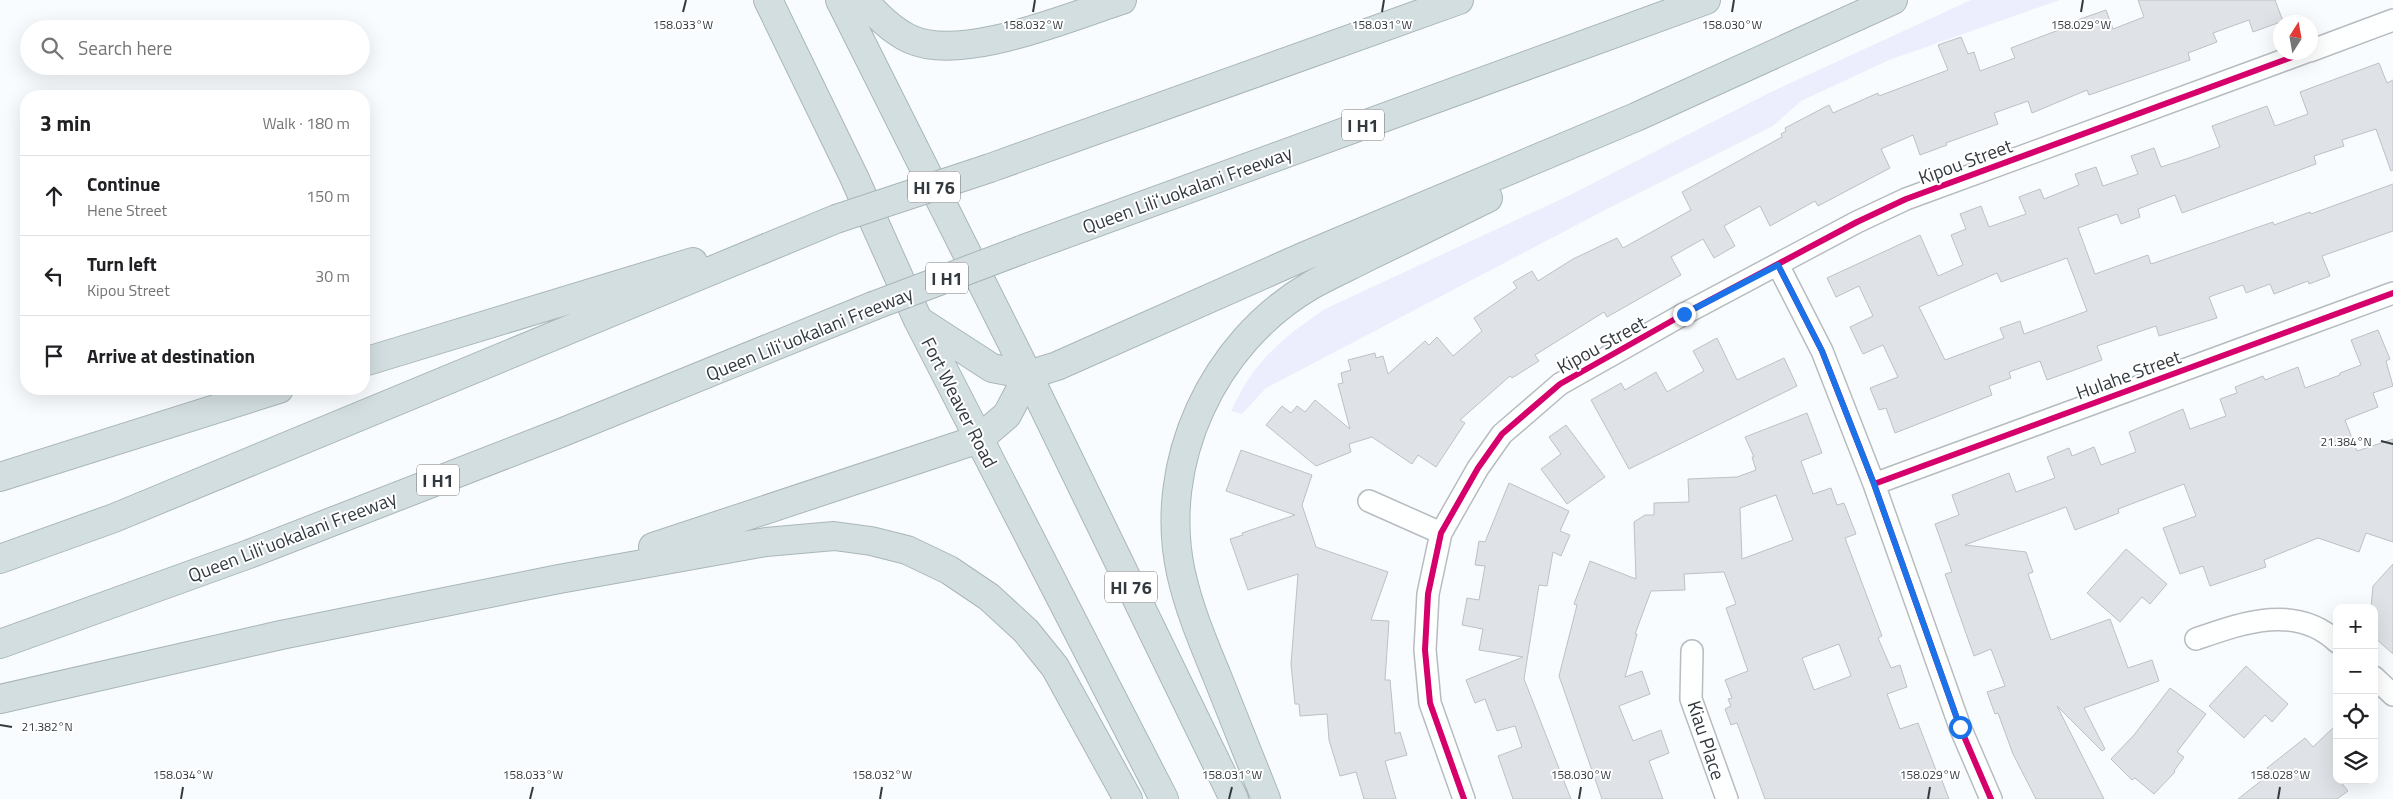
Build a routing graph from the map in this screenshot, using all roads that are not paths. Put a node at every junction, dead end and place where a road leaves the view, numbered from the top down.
1 (768, 0) edge
2 (840, 0) edge
3 (862, 0) edge
4 (1122, 0) edge
5 (1459, 0) edge
6 (1706, 0) edge
7 (1893, 0) edge
8 (2393, 20) edge
9 (2318, 48) edge
10 (2284, 60) edge
11 (1636, 117) junction
12 (836, 219) junction
13 (1778, 265) junction
14 (2393, 293) edge
15 (918, 320) junction
16 (370, 360) edge
17 (1028, 375) junction
18 (259, 395) edge
19 (979, 439) junction
20 (0, 476) edge
21 (1874, 484) junction
22 (1369, 501) dead end
23 (1441, 533) junction
24 (0, 559) edge
25 (560, 579) junction
26 (2333, 638) edge
27 (2196, 639) dead end
28 (0, 644) edge
29 (1692, 651) dead end
30 (2378, 681) edge
31 (2393, 695) edge
32 (0, 699) edge
33 (1128, 799) edge
34 (1164, 799) edge
35 (1234, 799) edge
36 (1266, 799) edge
37 (1464, 799) edge
38 (1727, 799) edge
39 (1991, 799) edge

1 - 15 highway, Fort Weaver Road
2 - 17 highway, HI 76
3 - 4 highway
5 - 12 highway, bridge
6 - 28 highway, Queen Liliʻuokalani Freeway / I H1, bridge
7 - 11 highway
8 - 9 street
10 - 13 street, Kipou Street
11 - 17 highway
11 - 36 highway
12 - 16 highway
12 - 24 highway
13 - 21 street
13 - 23 street, Kipou Street
14 - 21 street, Hulahe Street
15 - 17 highway
15 - 19 highway, Fort Weaver Road
17 - 19 highway
17 - 35 highway, HI 76
18 - 20 highway
19 - 25 highway
19 - 34 highway, Fort Weaver Road
21 - 39 street
22 - 23 street
23 - 37 street, Kipou Street
25 - 32 highway
25 - 33 highway
26 - 27 street
29 - 38 street, Kiau Place
30 - 31 street

